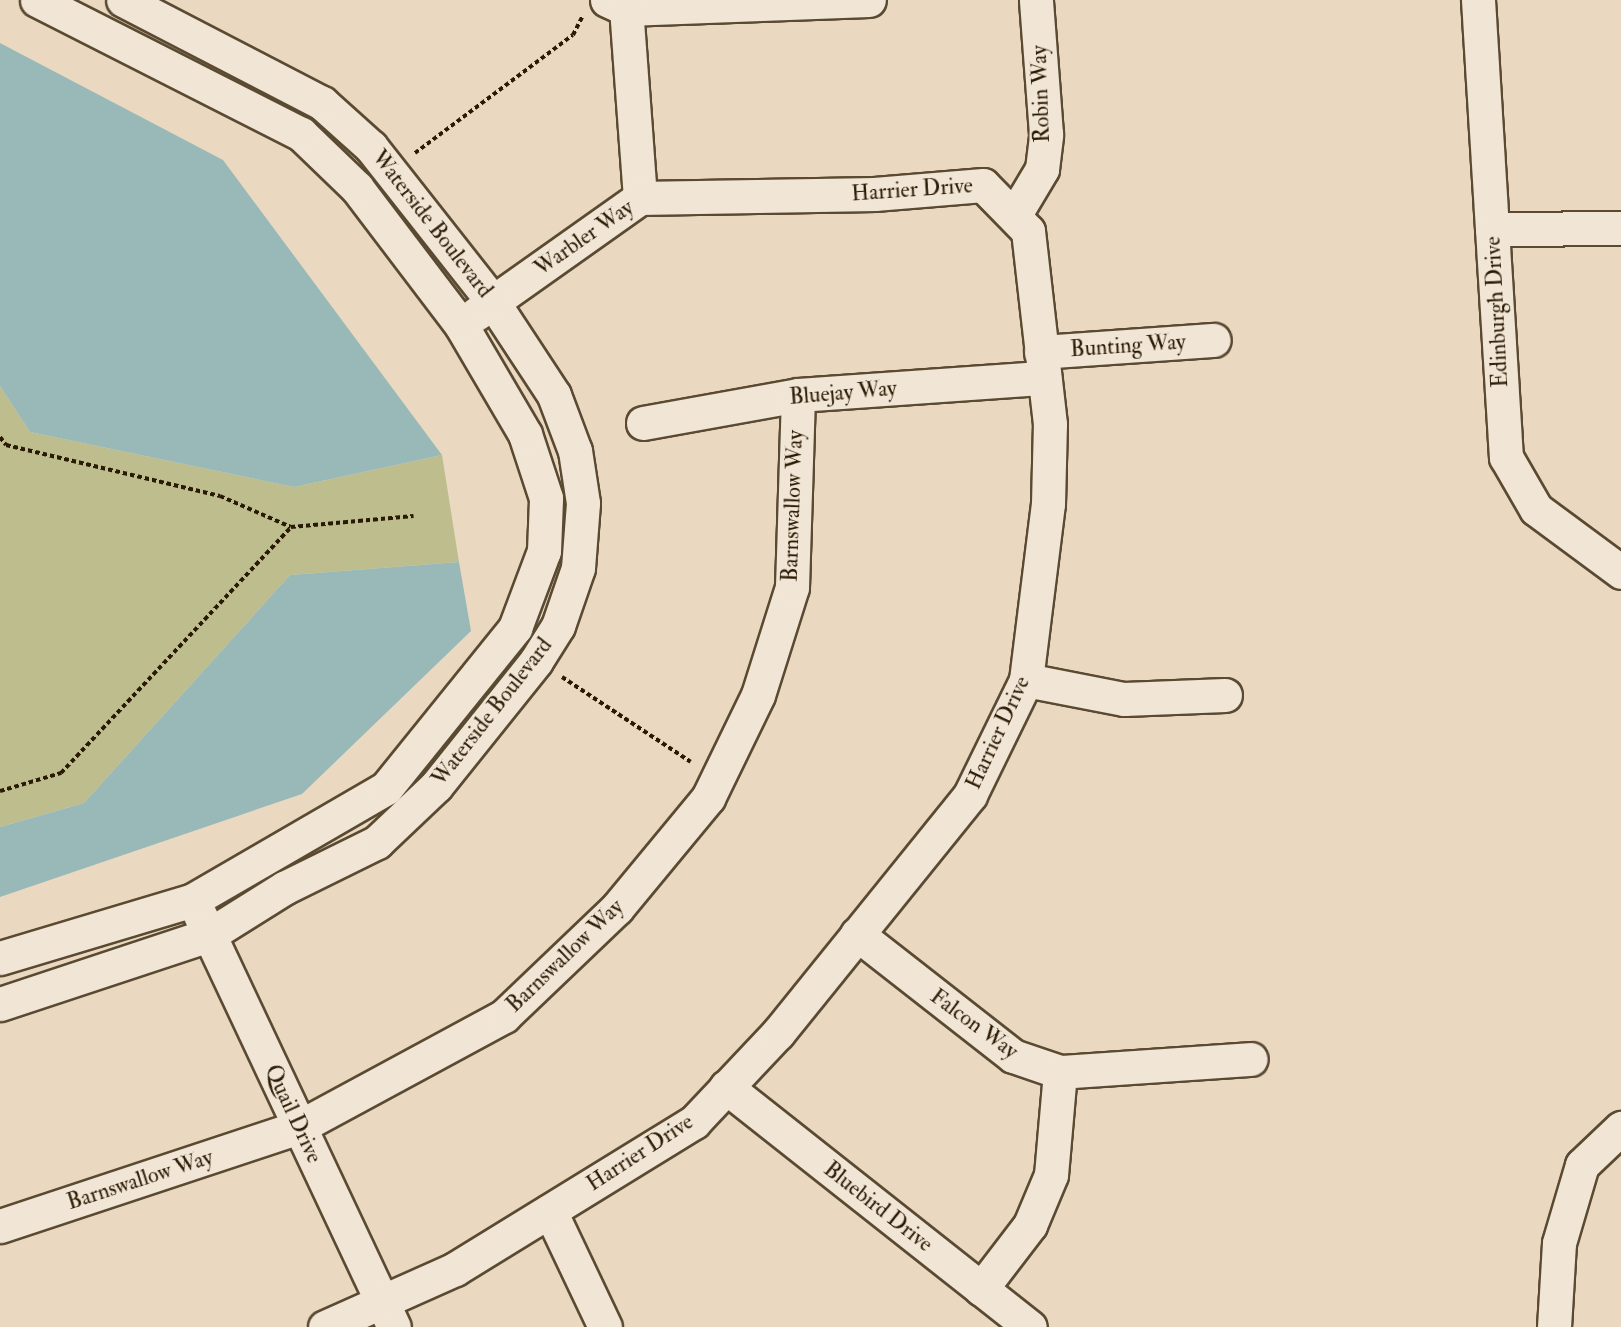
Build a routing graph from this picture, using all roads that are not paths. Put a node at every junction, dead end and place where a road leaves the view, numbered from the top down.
1 (37, 0) edge
2 (123, 0) edge
3 (869, 0) edge
4 (1036, 0) edge
5 (1478, 0) edge
6 (606, 6) edge
7 (640, 198) junction
8 (1014, 216) junction
9 (1621, 228) edge
10 (1492, 229) junction
11 (493, 302) junction
12 (461, 325) junction
13 (1214, 340) dead end
14 (1043, 365) junction
15 (798, 395) junction
16 (643, 423) dead end
17 (1621, 572) edge
18 (1026, 680) junction
19 (1226, 695) dead end
20 (193, 900) junction
21 (857, 934) junction
22 (209, 935) junction
23 (0, 958) edge
24 (0, 1004) edge
25 (1251, 1059) dead end
26 (1060, 1072) junction
27 (726, 1087) junction
28 (299, 1127) junction
29 (1621, 1128) edge
30 (550, 1210) junction
31 (0, 1226) edge
32 (981, 1289) junction
33 (389, 1314) edge
34 (325, 1327) edge
35 (605, 1327) edge
36 (1030, 1327) edge
37 (1554, 1327) edge

1 - 12 street, Waterside Boulevard
2 - 11 street, Waterside Boulevard
3 - 6 street
4 - 8 street, Robin Way
5 - 10 street, Edinburgh Drive
6 - 7 street, Warbler Way
7 - 8 street, Harrier Drive
7 - 11 street, Warbler Way
8 - 14 street, Harrier Drive
9 - 10 street
10 - 17 street, Edinburgh Drive
11 - 12 street, Warbler Way
11 - 22 street, Waterside Boulevard
12 - 20 street, Waterside Boulevard
13 - 14 street, Bunting Way
14 - 15 street, Bluejay Way
14 - 18 street, Harrier Drive
15 - 16 street, Bluejay Way
15 - 28 street, Barnswallow Way
18 - 19 street
18 - 21 street, Harrier Drive
20 - 22 street, Quail Drive
20 - 23 street, Waterside Boulevard
21 - 26 street, Falcon Way
21 - 27 street, Harrier Drive
22 - 24 street, Waterside Boulevard
22 - 28 street, Quail Drive
25 - 26 street, Falcon Way
26 - 32 street
27 - 30 street, Harrier Drive
27 - 32 street, Bluebird Drive
28 - 31 street, Barnswallow Way
28 - 33 street, Quail Drive
29 - 37 street
30 - 33 street, Harrier Drive
30 - 35 street
32 - 36 street, Bluebird Drive
33 - 34 street, Harrier Drive

